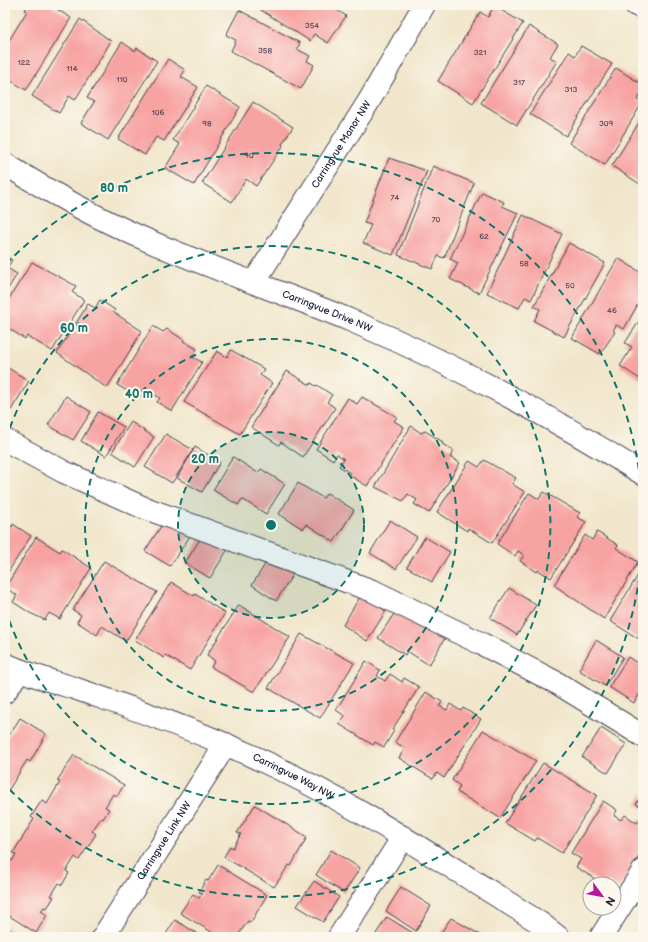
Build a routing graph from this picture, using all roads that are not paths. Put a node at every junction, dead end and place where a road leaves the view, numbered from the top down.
1 (424, 5) edge
2 (636, 5) edge
3 (643, 8) edge
4 (5, 164) edge
5 (254, 282) junction
6 (5, 440) edge
7 (643, 474) edge
8 (12, 667) edge
9 (5, 692) edge
10 (643, 736) edge
11 (226, 744) junction
12 (402, 836) junction
13 (643, 871) edge
14 (103, 937) edge
15 (339, 937) edge
16 (558, 937) edge
17 (601, 937) edge

1 - 5 street, Carringvue Manor NW
2 - 3 street
4 - 5 street, Carringvue Drive NW
5 - 7 street, Carringvue Drive NW
6 - 10 street
8 - 9 street
8 - 11 street, Carringvue Way NW
11 - 12 street, Carringvue Way NW
11 - 14 street, Carringvue Link NW
12 - 15 street
12 - 16 street, Carringvue Way NW
13 - 17 street

